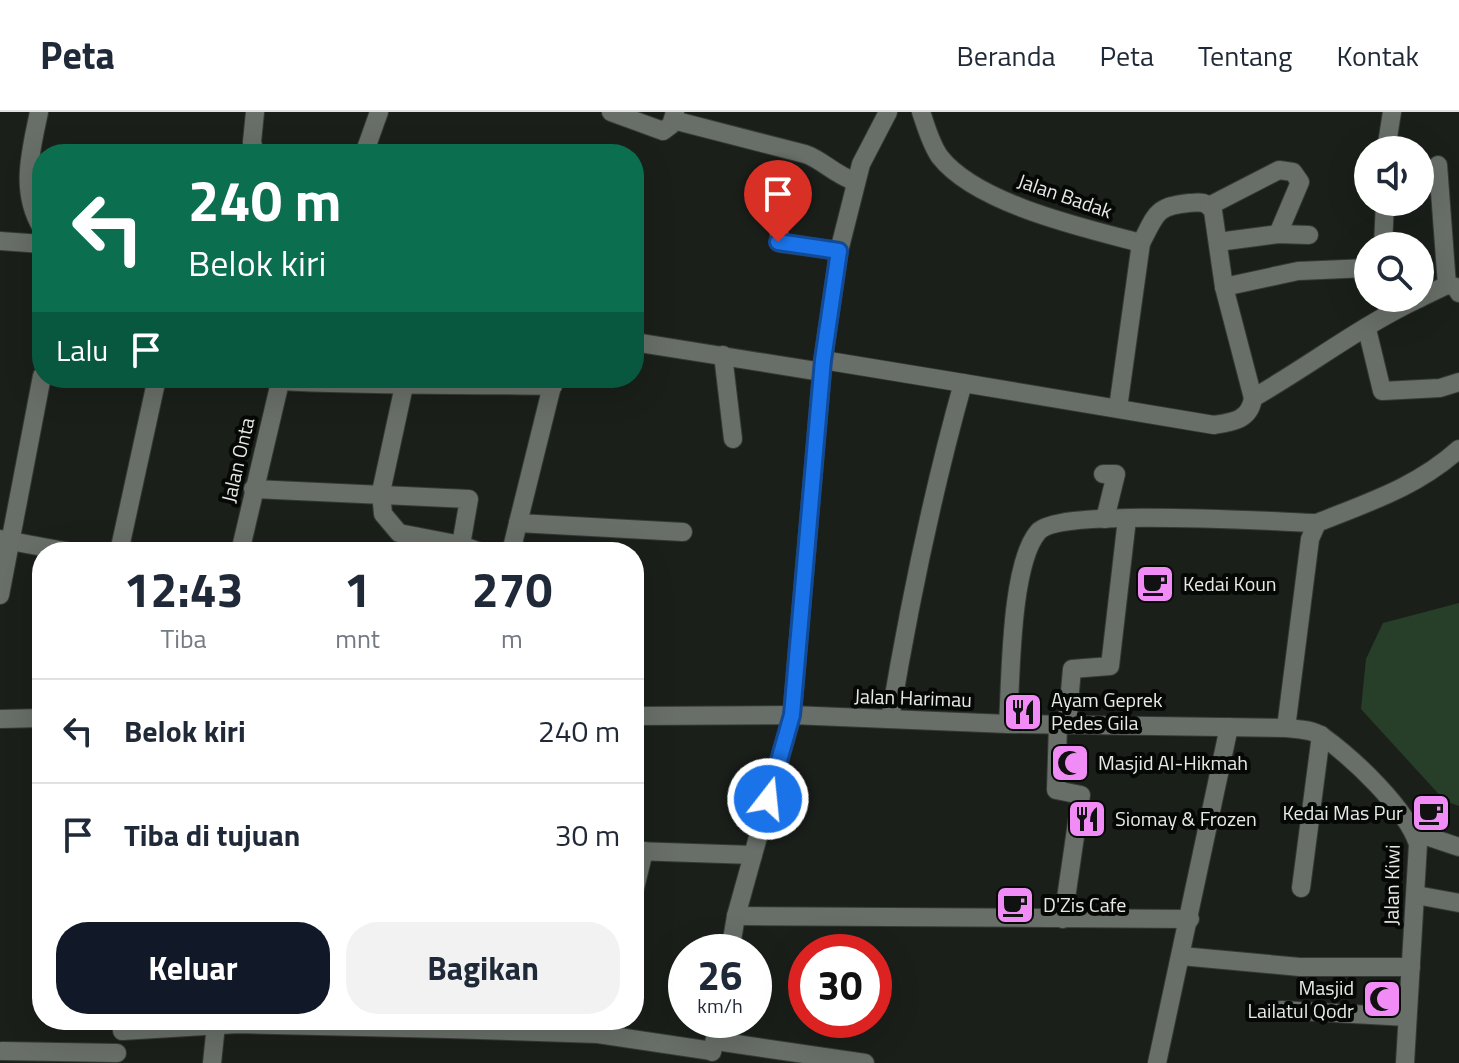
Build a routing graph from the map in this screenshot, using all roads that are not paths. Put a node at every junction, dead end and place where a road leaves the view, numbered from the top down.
1 (39, 112) edge
2 (255, 112) edge
3 (379, 112) edge
4 (611, 112) edge
5 (888, 112) edge
6 (921, 112) edge
7 (1392, 112) edge
8 (674, 116) edge
9 (1388, 136) edge
10 (34, 144) edge
11 (252, 144) edge
12 (368, 144) edge
13 (32, 157) edge
14 (1438, 165) dead end
15 (856, 182) junction
16 (32, 206) edge
17 (1211, 208) junction
18 (778, 221) dead end
19 (1278, 234) junction
20 (1309, 235) dead end
21 (0, 241) edge
22 (1218, 242) junction
23 (32, 243) edge
24 (1141, 243) junction
25 (839, 251) junction
26 (1354, 269) edge
27 (1224, 287) junction
28 (1453, 289) edge
29 (1380, 312) edge
30 (1367, 329) junction
31 (644, 343) edge
32 (723, 355) junction
33 (823, 366) junction
34 (1459, 382) edge
35 (963, 383) junction
36 (39, 388) edge
37 (155, 388) edge
38 (278, 388) edge
39 (404, 388) edge
40 (552, 388) edge
41 (1253, 398) junction
42 (1118, 408) junction
43 (733, 439) dead end
44 (1459, 449) edge
45 (1103, 474) dead end
46 (253, 489) junction
47 (381, 492) junction
48 (1105, 519) junction
49 (1127, 519) junction
50 (518, 523) junction
51 (1317, 523) junction
52 (683, 532) dead end
53 (5, 540) edge
54 (121, 542) edge
55 (242, 542) edge
56 (446, 542) edge
57 (462, 542) edge
58 (513, 542) edge
59 (32, 545) edge
60 (0, 595) edge
61 (792, 715) junction
62 (644, 716) edge
63 (32, 718) edge
64 (0, 719) edge
65 (890, 719) junction
66 (1008, 724) junction
67 (1063, 725) junction
68 (1229, 727) junction
69 (1286, 728) junction
70 (1321, 735) junction
71 (1414, 832) junction
72 (1459, 847) edge
73 (644, 851) edge
74 (753, 855) junction
75 (1301, 888) dead end
76 (1416, 895) junction
77 (1459, 903) edge
78 (736, 916) junction
79 (1063, 919) junction
80 (1190, 919) junction
81 (733, 934) edge
82 (1181, 956) junction
83 (1411, 967) junction
84 (1281, 1010) dead end
85 (1407, 1017) junction
86 (123, 1030) edge
87 (215, 1030) edge
88 (480, 1030) edge
89 (562, 1030) edge
90 (613, 1030) edge
91 (2, 1051) dead end
92 (713, 1052) edge
93 (116, 1058) edge
94 (825, 1060) edge
95 (212, 1063) edge
96 (865, 1063) edge
97 (1157, 1063) edge
98 (1405, 1063) edge

1 - 10 street
2 - 11 street
3 - 12 street
4 - 8 street
5 - 15 street
6 - 24 street, Jalan Badak
7 - 9 street
8 - 15 street
13 - 16 street
14 - 28 street
15 - 25 street
17 - 19 street
17 - 22 street
17 - 24 street
18 - 25 street
19 - 20 street
19 - 22 street
21 - 23 street
22 - 27 street
24 - 42 street
25 - 33 street
26 - 27 street
27 - 41 street
29 - 30 street
30 - 34 street
30 - 41 street
31 - 32 street
32 - 33 street
32 - 43 street
33 - 35 street
33 - 61 street
35 - 42 street
35 - 65 street
36 - 53 street
37 - 54 street
38 - 46 street, Jalan Onta
39 - 47 street
40 - 50 street
41 - 42 street
44 - 51 street
45 - 48 street
46 - 47 street
46 - 55 street, Jalan Onta
47 - 56 street
47 - 57 street
48 - 49 street
48 - 66 street
49 - 51 street
49 - 67 street
50 - 52 street
50 - 58 street
51 - 69 street
53 - 59 street
53 - 60 street
61 - 62 street, Jalan Harimau
61 - 65 street, Jalan Harimau
61 - 74 street
63 - 64 street
65 - 66 street, Jalan Harimau
66 - 67 street, Jalan Harimau
67 - 68 street, Jalan Harimau
67 - 79 street
68 - 69 street, Jalan Harimau
68 - 80 street
69 - 70 street
70 - 71 street, Jalan Kiwi
70 - 75 street
71 - 72 street
71 - 76 street, Jalan Kiwi
73 - 74 street
74 - 78 street
76 - 77 street
76 - 83 street, Jalan Kiwi
78 - 79 street
78 - 81 street
79 - 80 street
80 - 82 street
82 - 83 street
82 - 97 street
83 - 85 street, Jalan Kiwi
84 - 85 street
85 - 98 street, Jalan Kiwi
86 - 93 street
87 - 95 street
88 - 89 street
90 - 92 street
91 - 93 street
92 - 94 street
94 - 96 street

